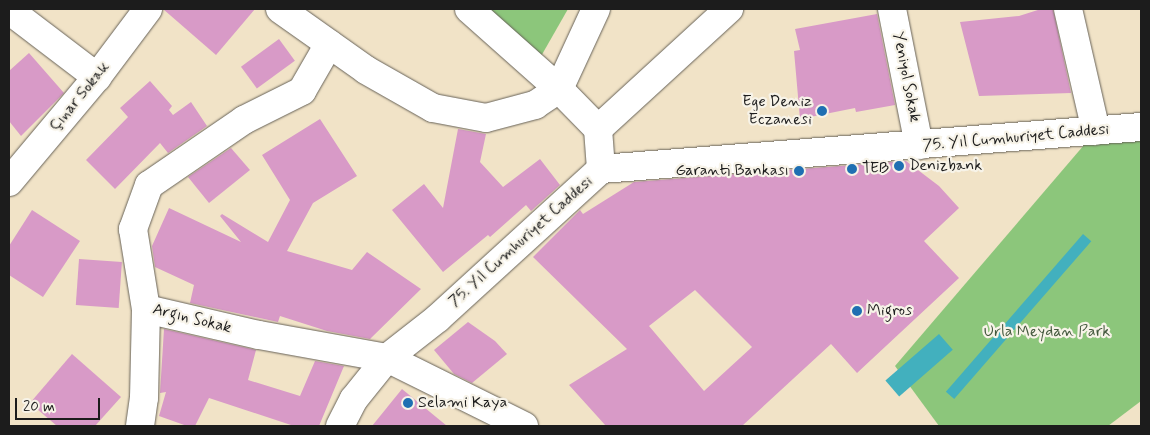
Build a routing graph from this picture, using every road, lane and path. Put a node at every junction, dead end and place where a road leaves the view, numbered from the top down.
1 (148, 9) edge
2 (280, 9) edge
3 (469, 9) edge
4 (596, 9) edge
5 (729, 9) edge
6 (892, 9) edge
7 (1068, 9) edge
8 (9, 10) edge
9 (329, 44) junction
10 (97, 77) junction
11 (559, 89) junction
12 (1141, 128) edge
13 (598, 129) junction
14 (1096, 131) junction
15 (919, 146) junction
16 (601, 169) junction
17 (9, 182) edge
18 (146, 309) junction
19 (387, 358) junction
20 (140, 426) edge
21 (340, 426) edge
22 (524, 426) edge

1 - 10 street, Çınar Sokak
2 - 9 street
3 - 11 street
4 - 11 street
5 - 13 street
6 - 15 street, Yeniyol Sokak
7 - 14 street
8 - 10 street
9 - 11 street
9 - 18 street, Argın Sokak
10 - 17 street, Çınar Sokak
11 - 13 street
12 - 14 street, 75. Yıl Cumhuriyet Caddesi
13 - 16 street
14 - 15 street, 75. Yıl Cumhuriyet Caddesi
15 - 16 street, 75. Yıl Cumhuriyet Caddesi
16 - 19 street, 75. Yıl Cumhuriyet Caddesi
18 - 19 street, Argın Sokak
18 - 20 street
19 - 21 street, 75. Yıl Cumhuriyet Caddesi
19 - 22 street, Argın Sokak

